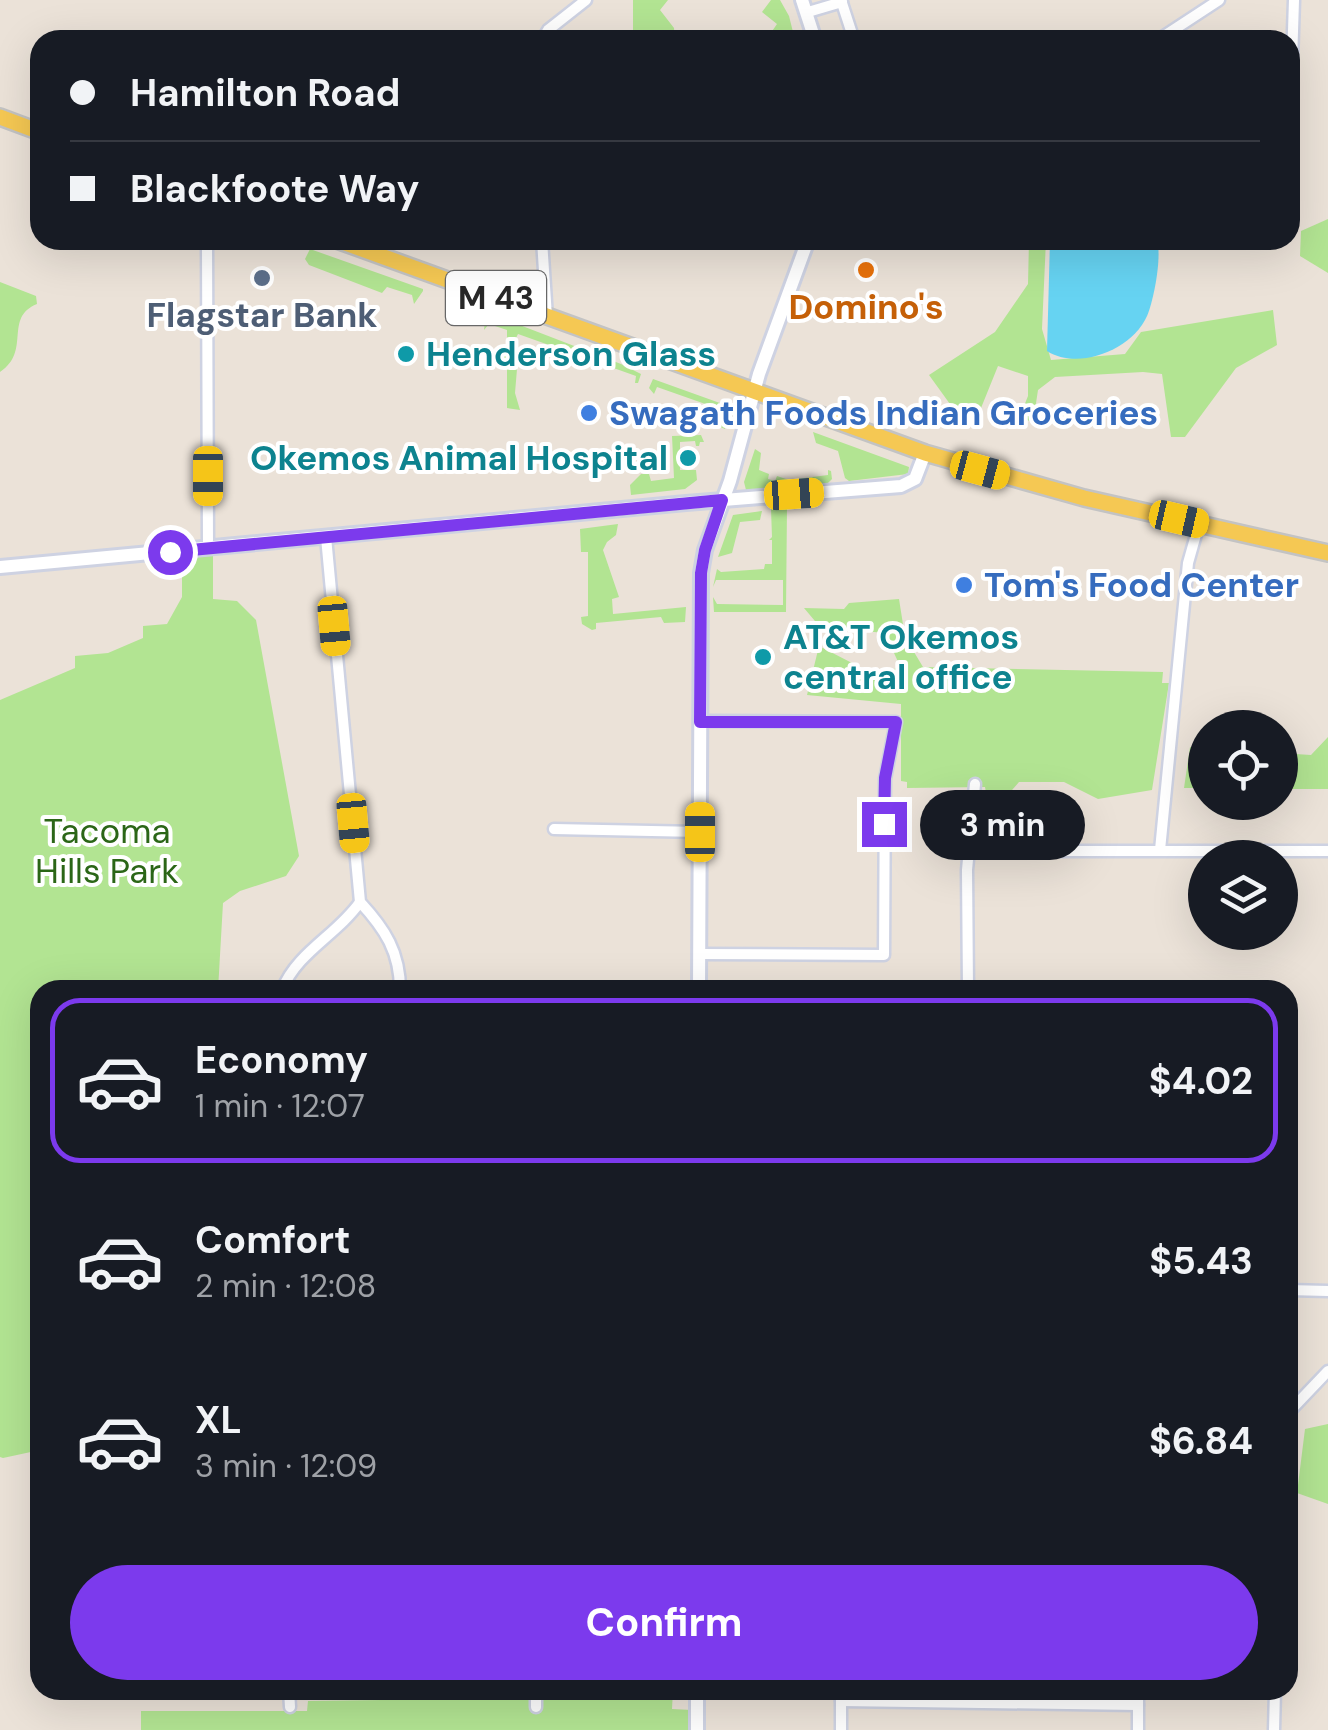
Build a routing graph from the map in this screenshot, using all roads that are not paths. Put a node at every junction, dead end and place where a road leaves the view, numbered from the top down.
1 (586, 0) edge
2 (1219, 0) edge
3 (1294, 0) edge
4 (842, 1) edge
5 (805, 6) edge
6 (548, 30) edge
7 (812, 30) edge
8 (851, 30) edge
9 (1173, 30) edge
10 (1293, 30) edge
11 (0, 117) edge
12 (30, 128) edge
13 (208, 250) edge
14 (365, 250) edge
15 (542, 250) edge
16 (804, 250) edge
17 (547, 316) junction
18 (754, 392) junction
19 (924, 453) junction
20 (722, 500) junction
21 (1199, 524) junction
22 (326, 537) junction
23 (208, 548) junction
24 (1328, 553) edge
25 (0, 568) edge
26 (700, 722) junction
27 (976, 784) dead end
28 (554, 829) dead end
29 (700, 832) junction
30 (1160, 850) junction
31 (968, 851) junction
32 (1328, 851) edge
33 (360, 902) junction
34 (700, 954) junction
35 (288, 980) edge
36 (400, 980) edge
37 (699, 980) edge
38 (968, 980) edge
39 (1298, 1290) edge
40 (1328, 1291) edge
41 (1328, 1371) edge
42 (1298, 1402) edge
43 (290, 1700) edge
44 (536, 1700) edge
45 (696, 1700) edge
46 (841, 1700) edge
47 (1062, 1700) edge
48 (1138, 1700) edge
49 (1275, 1700) edge
50 (1138, 1705) junction
51 (290, 1707) dead end
52 (536, 1707) dead end
53 (697, 1730) edge
54 (841, 1730) edge
55 (1138, 1730) edge
56 (1274, 1730) edge

1 - 6 street
2 - 9 street
3 - 10 street
4 - 5 street
4 - 8 street
5 - 7 street
11 - 12 main road
13 - 23 street
14 - 17 main road, M 43
15 - 17 street
16 - 18 street
17 - 18 main road, M 43
18 - 19 main road, M 43
18 - 20 street
19 - 20 street
19 - 21 main road, M 43
20 - 22 street
20 - 26 street
21 - 24 main road, M 43
21 - 30 street
22 - 23 street
22 - 33 street
23 - 25 street
26 - 29 street
26 - 34 street
27 - 31 street
28 - 29 street
29 - 34 street
30 - 31 street
30 - 32 street
31 - 38 street
33 - 35 street
33 - 36 street
34 - 37 street
39 - 40 street
41 - 42 street
43 - 51 street
44 - 52 street
45 - 53 street
46 - 54 street
47 - 50 street
48 - 50 street
49 - 56 street
50 - 55 street

